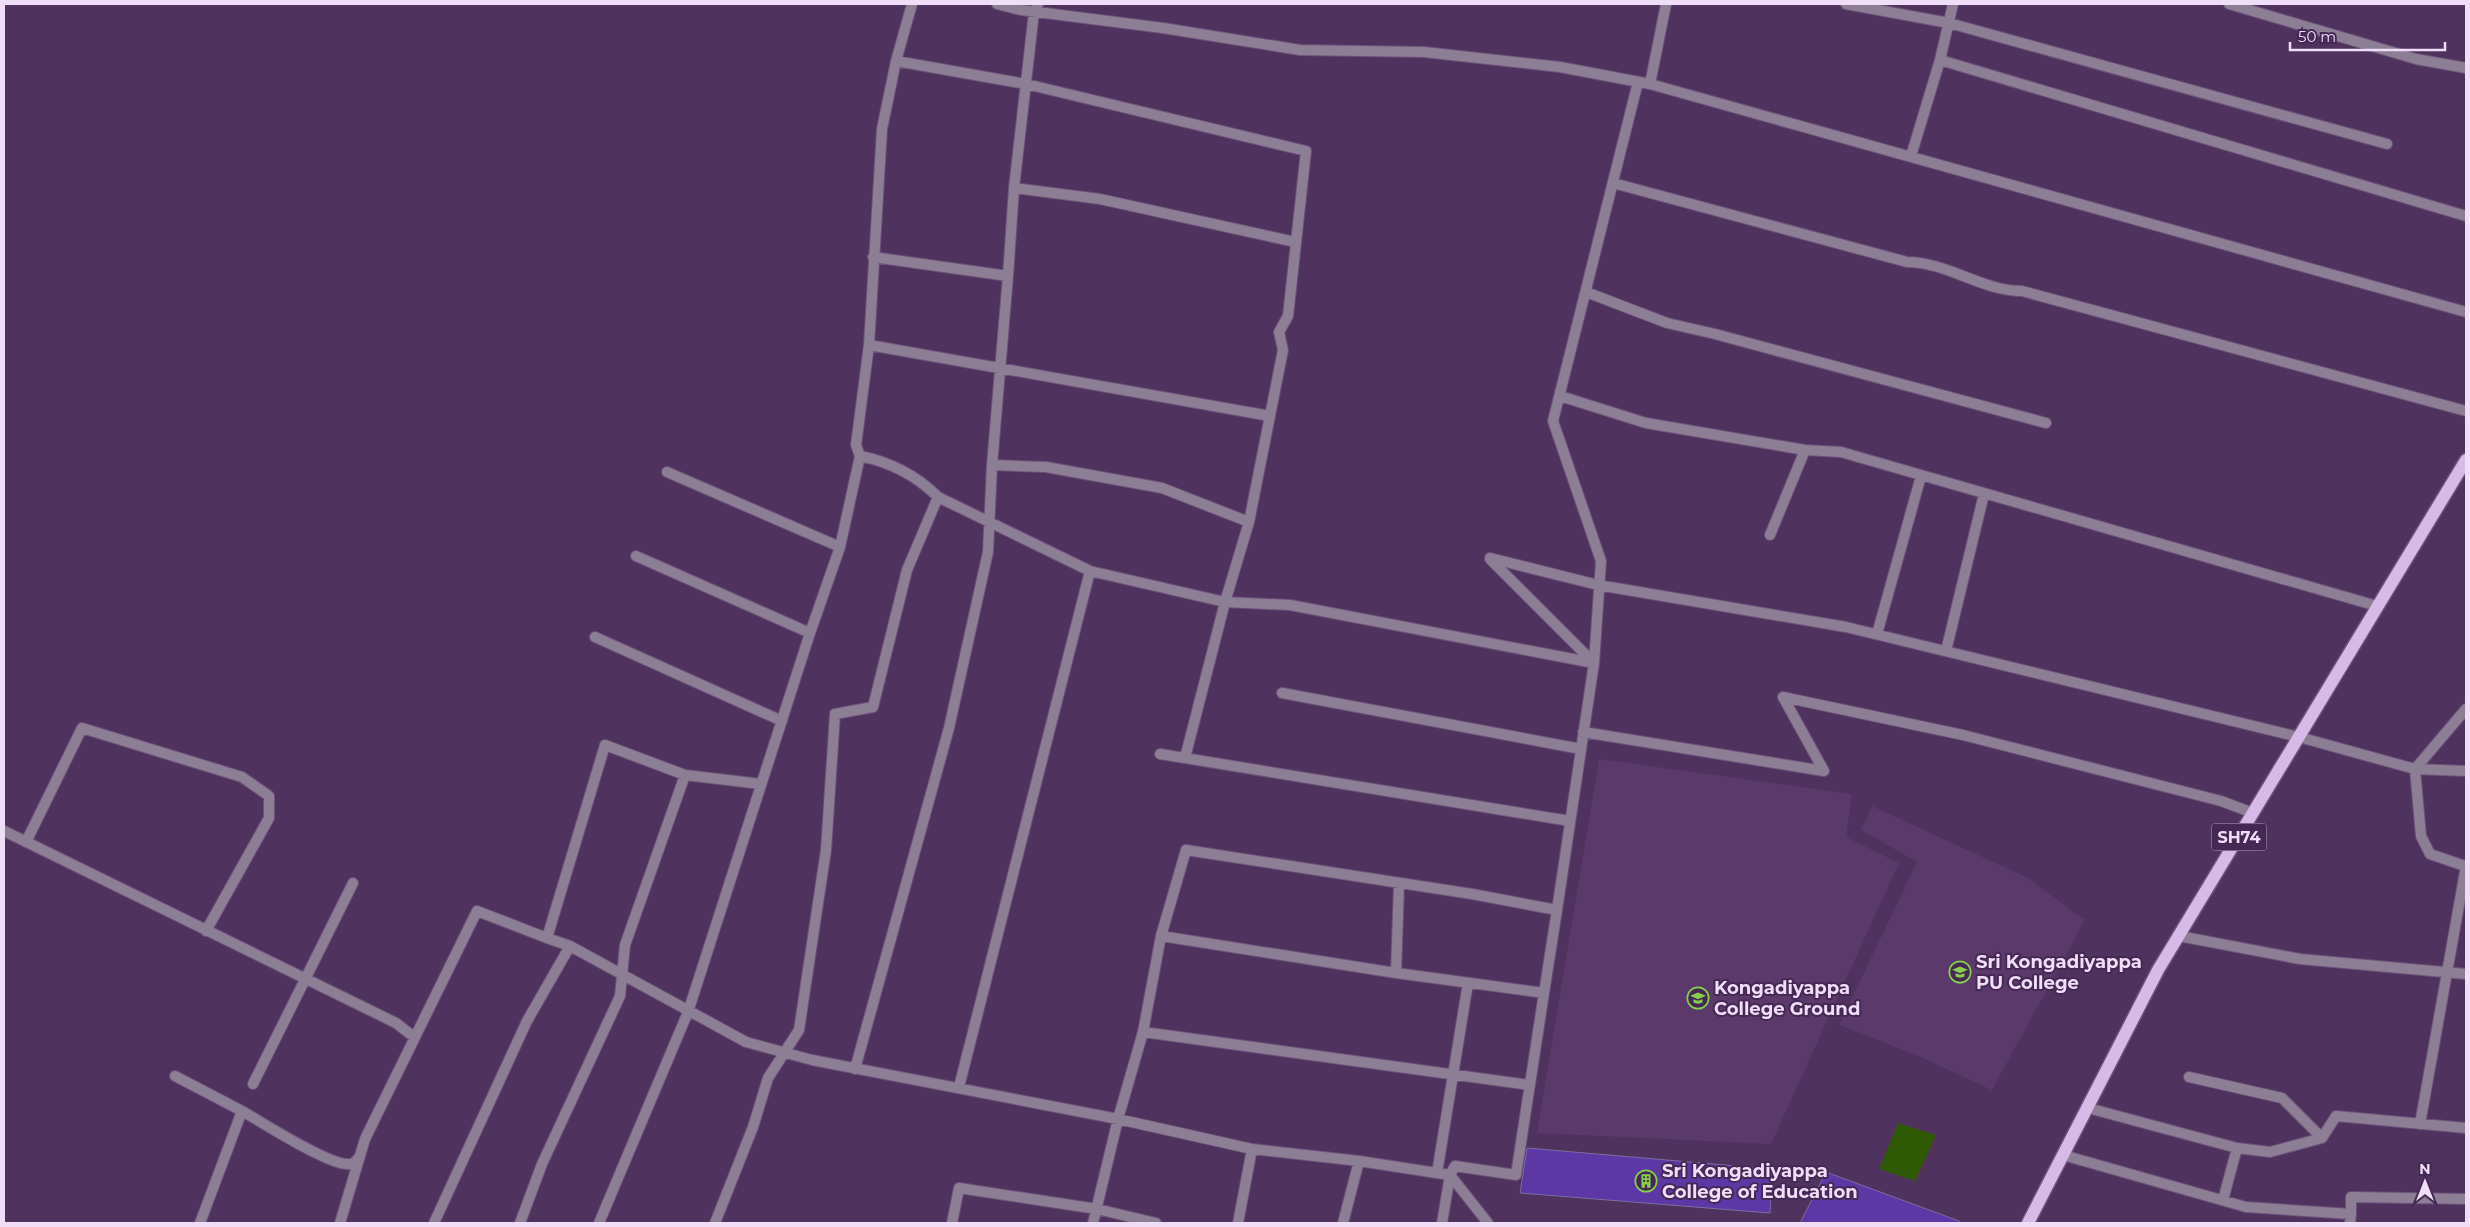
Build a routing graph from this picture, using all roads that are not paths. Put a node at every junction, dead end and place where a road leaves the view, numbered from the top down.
1 (912, 4) edge
2 (997, 4) edge
3 (1666, 4) edge
4 (1846, 4) edge
5 (1953, 4) edge
6 (2230, 4) edge
7 (1036, 8) edge
8 (1949, 23) junction
9 (1940, 60) junction
10 (896, 61) junction
11 (2466, 68) edge
12 (1638, 82) junction
13 (1026, 84) junction
14 (1650, 84) junction
15 (2387, 144) dead end
16 (1911, 156) junction
17 (1613, 183) junction
18 (1014, 188) junction
19 (2466, 216) edge
20 (1295, 242) junction
21 (872, 257) junction
22 (1008, 276) junction
23 (1586, 292) junction
24 (2466, 312) edge
25 (869, 345) junction
26 (1001, 368) junction
27 (1560, 396) junction
28 (2466, 411) edge
29 (1270, 416) junction
30 (2046, 423) dead end
31 (1805, 450) junction
32 (860, 456) junction
33 (2466, 460) edge
34 (992, 464) junction
35 (667, 472) dead end
36 (1921, 476) junction
37 (1984, 494) junction
38 (938, 497) junction
39 (988, 522) junction
40 (1248, 522) junction
41 (1770, 535) dead end
42 (840, 547) junction
43 (636, 556) dead end
44 (1090, 571) junction
45 (1598, 585) junction
46 (1225, 602) junction
47 (2378, 606) junction
48 (810, 633) junction
49 (1877, 634) junction
50 (594, 637) dead end
51 (1946, 652) junction
52 (1594, 663) junction
53 (1282, 693) dead end
54 (2466, 709) edge
55 (782, 721) junction
56 (1584, 732) junction
57 (2299, 737) junction
58 (1581, 749) junction
59 (1160, 754) dead end
60 (1185, 758) junction
61 (2415, 769) junction
62 (2466, 771) edge
63 (685, 775) junction
64 (761, 784) junction
65 (2253, 813) junction
66 (1570, 820) junction
67 (4, 831) edge
68 (26, 842) junction
69 (2465, 866) edge
70 (352, 883) dead end
71 (1399, 884) junction
72 (1557, 910) junction
73 (206, 931) junction
74 (1161, 936) junction
75 (2179, 936) junction
76 (547, 938) junction
77 (570, 946) junction
78 (622, 972) junction
79 (2448, 972) junction
80 (1396, 973) junction
81 (2466, 974) edge
82 (305, 980) junction
83 (1468, 983) junction
84 (1544, 993) junction
85 (688, 1012) junction
86 (1143, 1032) junction
87 (414, 1037) junction
88 (784, 1052) junction
89 (855, 1069) junction
90 (1453, 1074) junction
91 (176, 1076) dead end
92 (2189, 1077) dead end
93 (252, 1084) dead end
94 (1530, 1085) junction
95 (959, 1087) junction
96 (2088, 1108) junction
97 (242, 1111) junction
98 (1118, 1119) junction
99 (2420, 1124) junction
100 (2466, 1128) edge
101 (2322, 1138) junction
102 (2237, 1148) junction
103 (1252, 1150) junction
104 (2063, 1155) junction
105 (360, 1156) junction
106 (1359, 1161) junction
107 (1437, 1173) junction
108 (1450, 1175) junction
109 (2466, 1199) edge
110 (2223, 1200) junction
111 (1097, 1209) junction
112 (2350, 1219) edge
113 (200, 1223) edge
114 (340, 1223) edge
115 (434, 1223) edge
116 (520, 1223) edge
117 (599, 1223) edge
118 (715, 1223) edge
119 (952, 1223) edge
120 (1093, 1223) edge
121 (1156, 1223) edge
122 (1238, 1223) edge
123 (1344, 1223) edge
124 (1442, 1223) edge
125 (1488, 1223) edge
126 (2028, 1223) edge

1 - 10 street
2 - 7 street
3 - 14 street
4 - 8 street
5 - 8 street
6 - 11 street
7 - 12 street
7 - 13 street
8 - 9 street
8 - 15 street
9 - 16 street
9 - 19 street
10 - 13 street
10 - 21 street
12 - 14 street
12 - 17 street
13 - 18 street
13 - 20 street
14 - 16 street
16 - 24 street
17 - 23 street
17 - 28 street
18 - 20 street
18 - 22 street
20 - 29 street
21 - 22 street
21 - 25 street
22 - 26 street
23 - 27 street
23 - 30 street
25 - 26 street
25 - 32 street
26 - 29 street
26 - 34 street
27 - 31 street
27 - 45 street
29 - 40 street
31 - 36 street
31 - 41 street
32 - 38 street
32 - 42 street
33 - 47 main road, SH74
34 - 39 street
34 - 40 street
35 - 42 street
36 - 37 street
36 - 49 street
37 - 47 street
37 - 51 street
38 - 39 street
38 - 88 street
39 - 44 street
39 - 89 street
40 - 46 street
42 - 48 street
43 - 48 street
44 - 46 street
44 - 95 street
45 - 49 street
45 - 52 street
45 - 52 street
46 - 52 street
46 - 60 street
47 - 57 main road, SH74
48 - 55 street
49 - 51 street
50 - 55 street
51 - 57 street
52 - 56 street
53 - 58 street
54 - 61 street
55 - 64 street
56 - 58 street
56 - 65 street
57 - 61 street
57 - 65 main road, SH74
58 - 66 street
59 - 60 street
60 - 66 street
61 - 62 street
61 - 69 street
63 - 64 street
63 - 76 street
63 - 78 street
64 - 85 street
65 - 75 main road, SH74
66 - 72 street
67 - 68 street
68 - 73 street
68 - 73 street
69 - 79 street
70 - 82 street
71 - 72 street
71 - 74 street
71 - 80 street
72 - 84 street
73 - 82 street
74 - 80 street
74 - 86 street
75 - 79 street
75 - 96 main road, SH74
76 - 77 street
76 - 87 street
77 - 78 street
77 - 115 street
78 - 85 street
78 - 116 street
79 - 81 street
79 - 99 street
80 - 83 street
82 - 87 street
82 - 93 street
83 - 84 street
83 - 90 street
84 - 94 street
85 - 88 street
85 - 117 street
86 - 90 street
86 - 98 street
87 - 105 street
88 - 89 street
88 - 118 street
89 - 95 street
90 - 94 street
90 - 107 street
91 - 97 street
92 - 101 street
94 - 108 street
95 - 98 street
96 - 102 street
96 - 104 main road, SH74
97 - 105 street
97 - 113 street
98 - 103 street
98 - 111 street
99 - 100 street
99 - 101 street
101 - 102 street
102 - 110 street
103 - 106 street
103 - 122 street
104 - 110 street
104 - 126 main road, SH74
105 - 114 street
106 - 107 street
106 - 123 street
107 - 108 street
108 - 124 street
108 - 125 street
109 - 112 street
110 - 112 street
111 - 119 street
111 - 120 street
111 - 121 street

